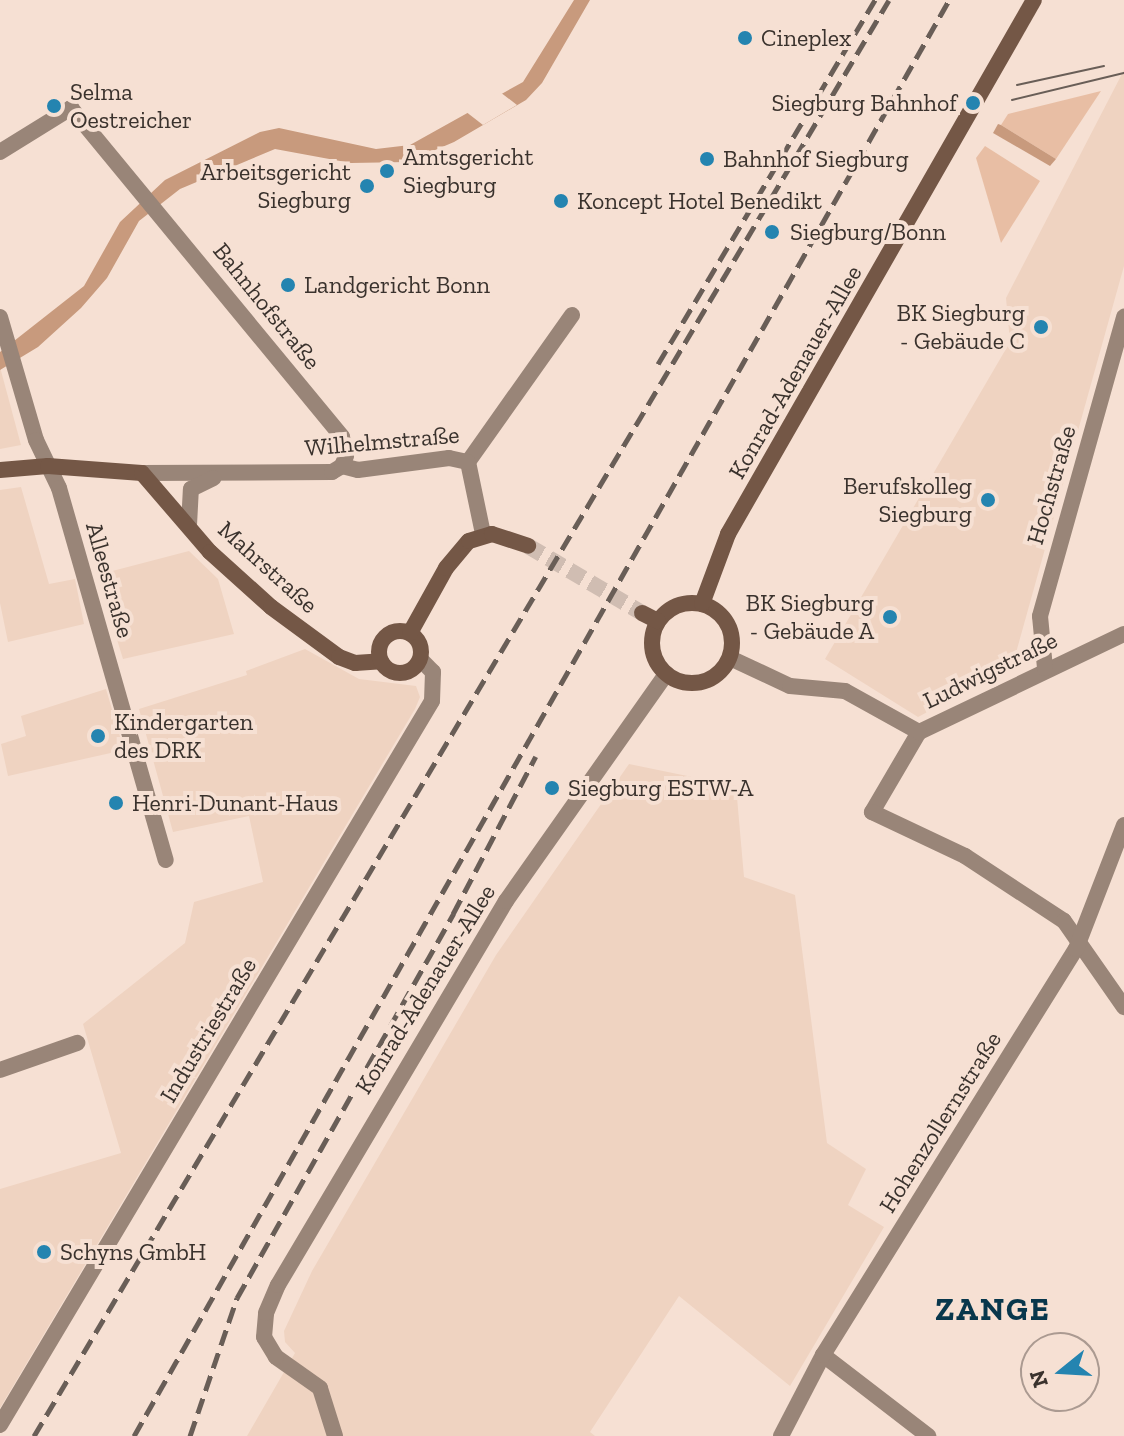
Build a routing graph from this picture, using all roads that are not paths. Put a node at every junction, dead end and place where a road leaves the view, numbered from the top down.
1 (1034, 0) edge
2 (0, 152) edge
3 (572, 315) dead end
4 (0, 317) edge
5 (1124, 317) edge
6 (468, 462) junction
7 (48, 466) junction
8 (342, 466) junction
9 (0, 470) edge
10 (142, 473) junction
11 (219, 475) junction
12 (189, 525) junction
13 (483, 534) junction
14 (528, 546) tunnel mouth
15 (702, 604) junction
16 (642, 613) tunnel mouth
17 (658, 621) junction
18 (410, 633) junction
19 (1124, 634) edge
20 (730, 658) junction
21 (420, 659) junction
22 (381, 661) junction
23 (1045, 668) junction
24 (666, 674) junction
25 (919, 732) junction
26 (1124, 825) edge
27 (166, 860) dead end
28 (1079, 940) junction
29 (1124, 1007) edge
30 (77, 1043) dead end
31 (0, 1070) edge
32 (823, 1355) junction
33 (0, 1425) edge
34 (335, 1436) edge
35 (781, 1436) edge
36 (928, 1436) edge

1 - 15 main road, Konrad-Adenauer-Allee
2 - 8 street, Bahnhofstraße
3 - 6 street, Wilhelmstraße
4 - 7 street, Alleestraße
5 - 23 street, Hochstraße
6 - 8 street, Wilhelmstraße
6 - 13 street
7 - 9 main road, Wilhelmstraße
7 - 10 main road, Wilhelmstraße
7 - 27 street, Alleestraße
8 - 11 street, Wilhelmstraße
10 - 11 street, Wilhelmstraße
10 - 12 main road, Mahrstraße
11 - 12 street
12 - 22 main road, Mahrstraße
13 - 14 main road
13 - 18 main road
15 - 17 main road
15 - 20 main road
16 - 17 main road
17 - 24 main road
18 - 21 main road
18 - 22 main road
19 - 23 street, Ludwigstraße
20 - 24 main road
20 - 25 street
21 - 22 main road
21 - 33 street, Industriestraße
23 - 25 street, Ludwigstraße
24 - 34 street, Konrad-Adenauer-Allee
25 - 28 street, Ludwigstraße
26 - 28 street, Hohenzollernstraße
28 - 29 street
28 - 32 street, Hohenzollernstraße
30 - 31 street
32 - 35 street, Hohenzollernstraße
32 - 36 street

